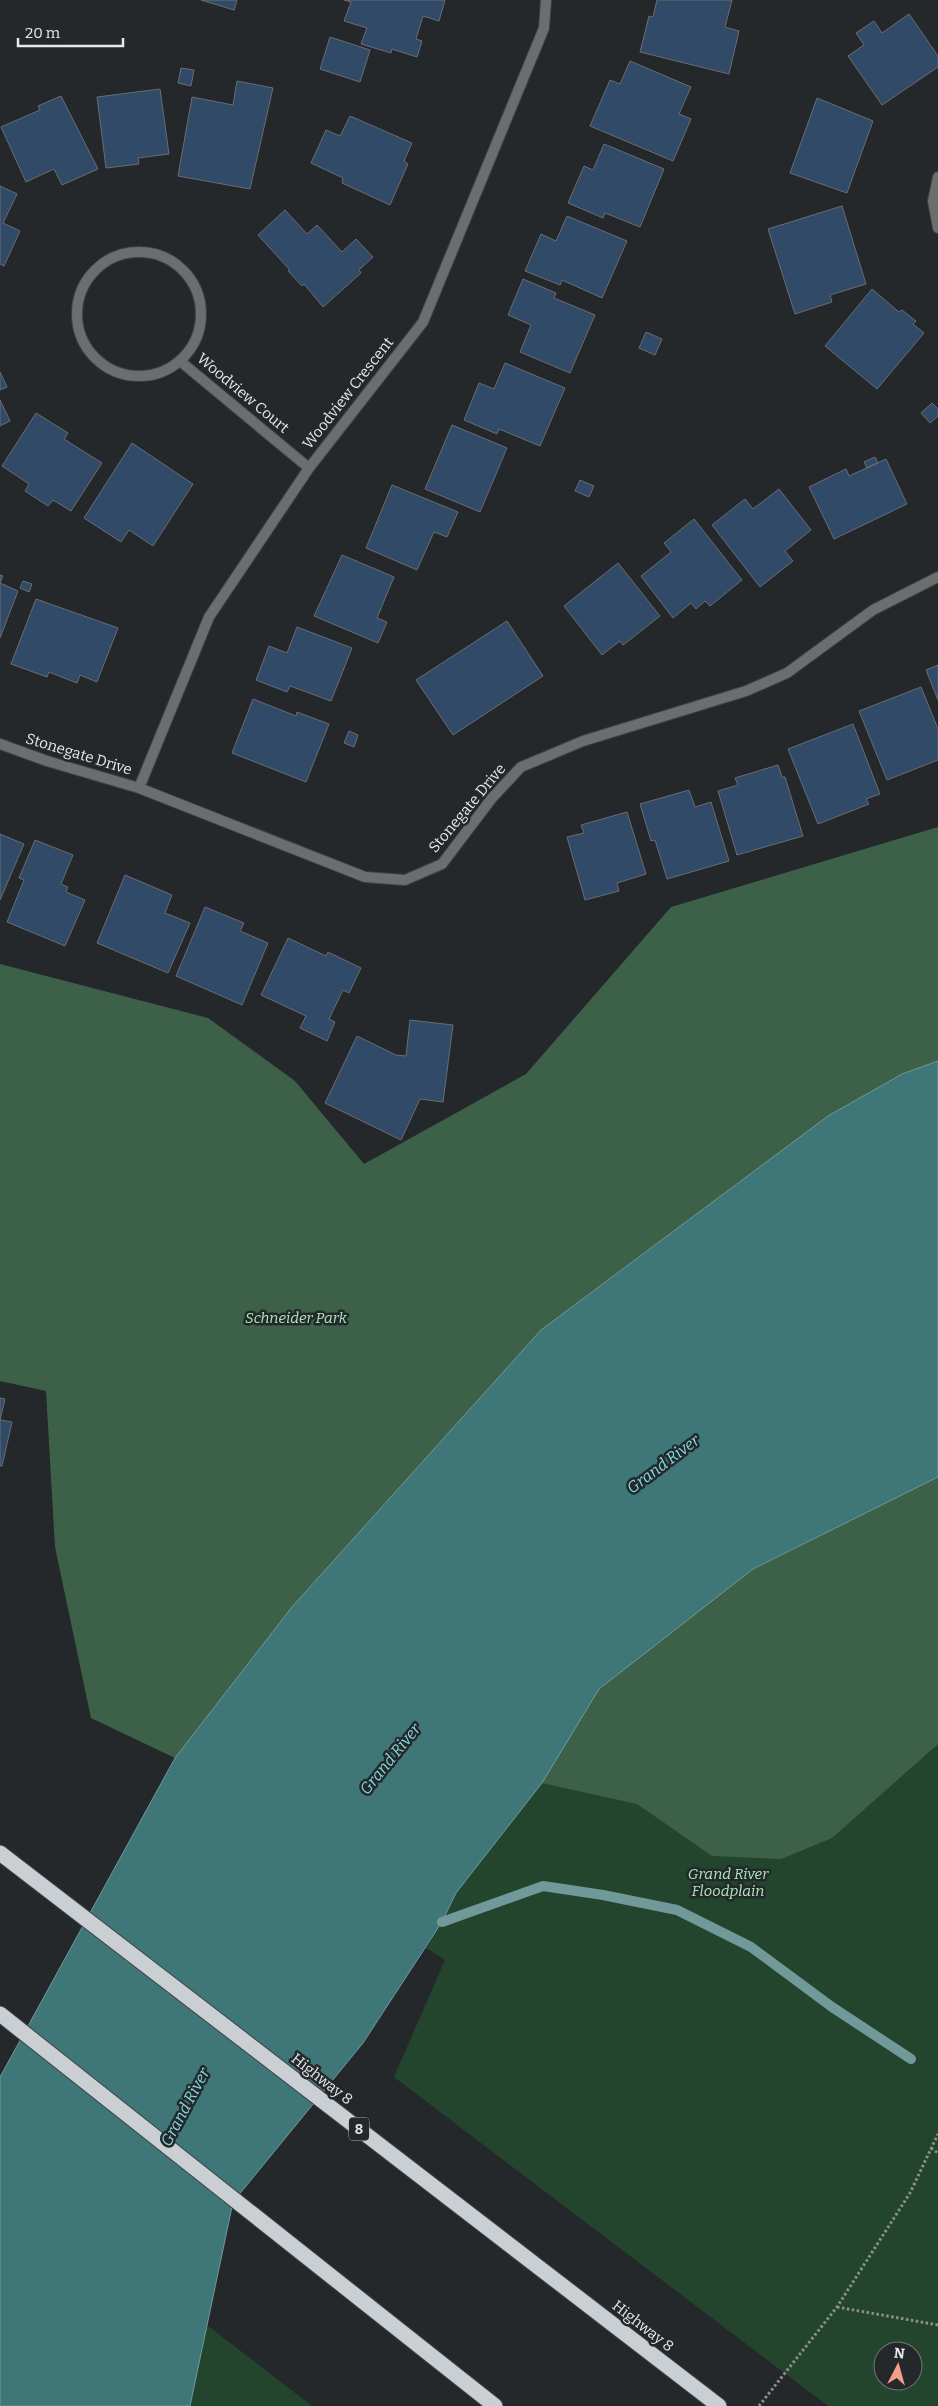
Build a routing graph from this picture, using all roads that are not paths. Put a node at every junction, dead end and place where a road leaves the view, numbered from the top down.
1 (546, 0) edge
2 (938, 177) edge
3 (938, 228) edge
4 (180, 361) junction
5 (309, 468) junction
6 (938, 577) edge
7 (0, 744) edge
8 (139, 788) junction
9 (0, 1853) edge
10 (0, 2014) edge
11 (495, 2406) edge
12 (718, 2406) edge

1 - 5 street, Woodview Crescent
2 - 3 street
4 - 4 street, Woodview Court
4 - 5 street, Woodview Court
5 - 8 street, Woodview Crescent
6 - 8 street, Stonegate Drive
7 - 8 street, Stonegate Drive
9 - 12 highway, Highway 8 / 8
10 - 11 highway

